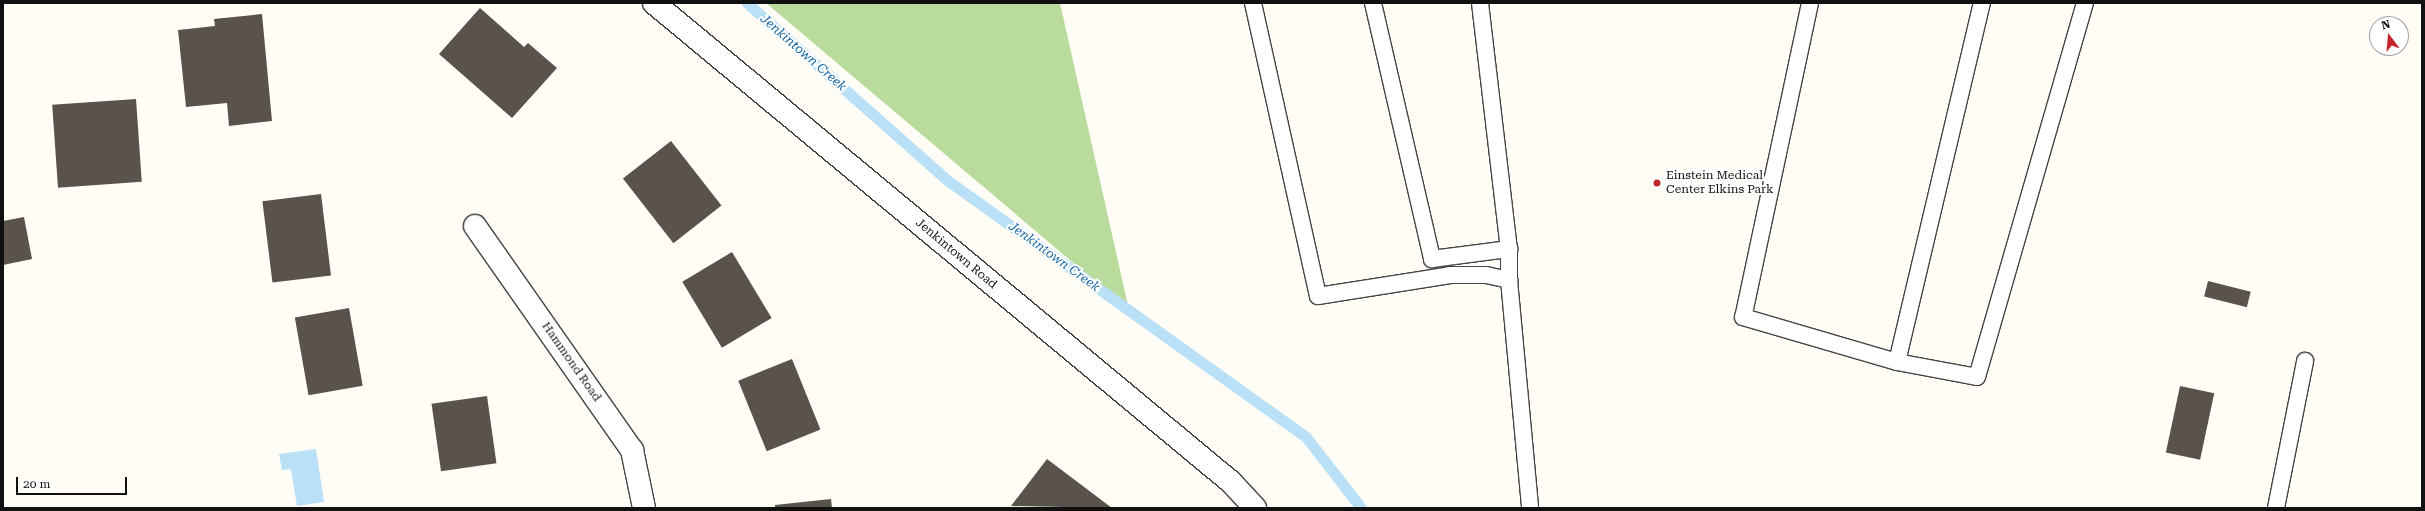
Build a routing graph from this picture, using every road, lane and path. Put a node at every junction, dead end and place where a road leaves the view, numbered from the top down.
1 (654, 3) edge
2 (1253, 3) edge
3 (1373, 3) edge
4 (1480, 3) edge
5 (1810, 3) edge
6 (1982, 3) edge
7 (2085, 3) edge
8 (475, 226) dead end
9 (1509, 249) junction
10 (1509, 280) junction
11 (2305, 361) dead end
12 (1897, 362) junction
13 (644, 508) edge
14 (1255, 508) edge
15 (1530, 508) edge
16 (2276, 508) edge

1 - 14 street, Jenkintown Road
2 - 10 lane
3 - 9 lane
4 - 9 lane
5 - 12 lane
6 - 12 lane
7 - 12 lane
8 - 13 street, Hammond Road
9 - 10 lane
10 - 15 lane
11 - 16 lane

